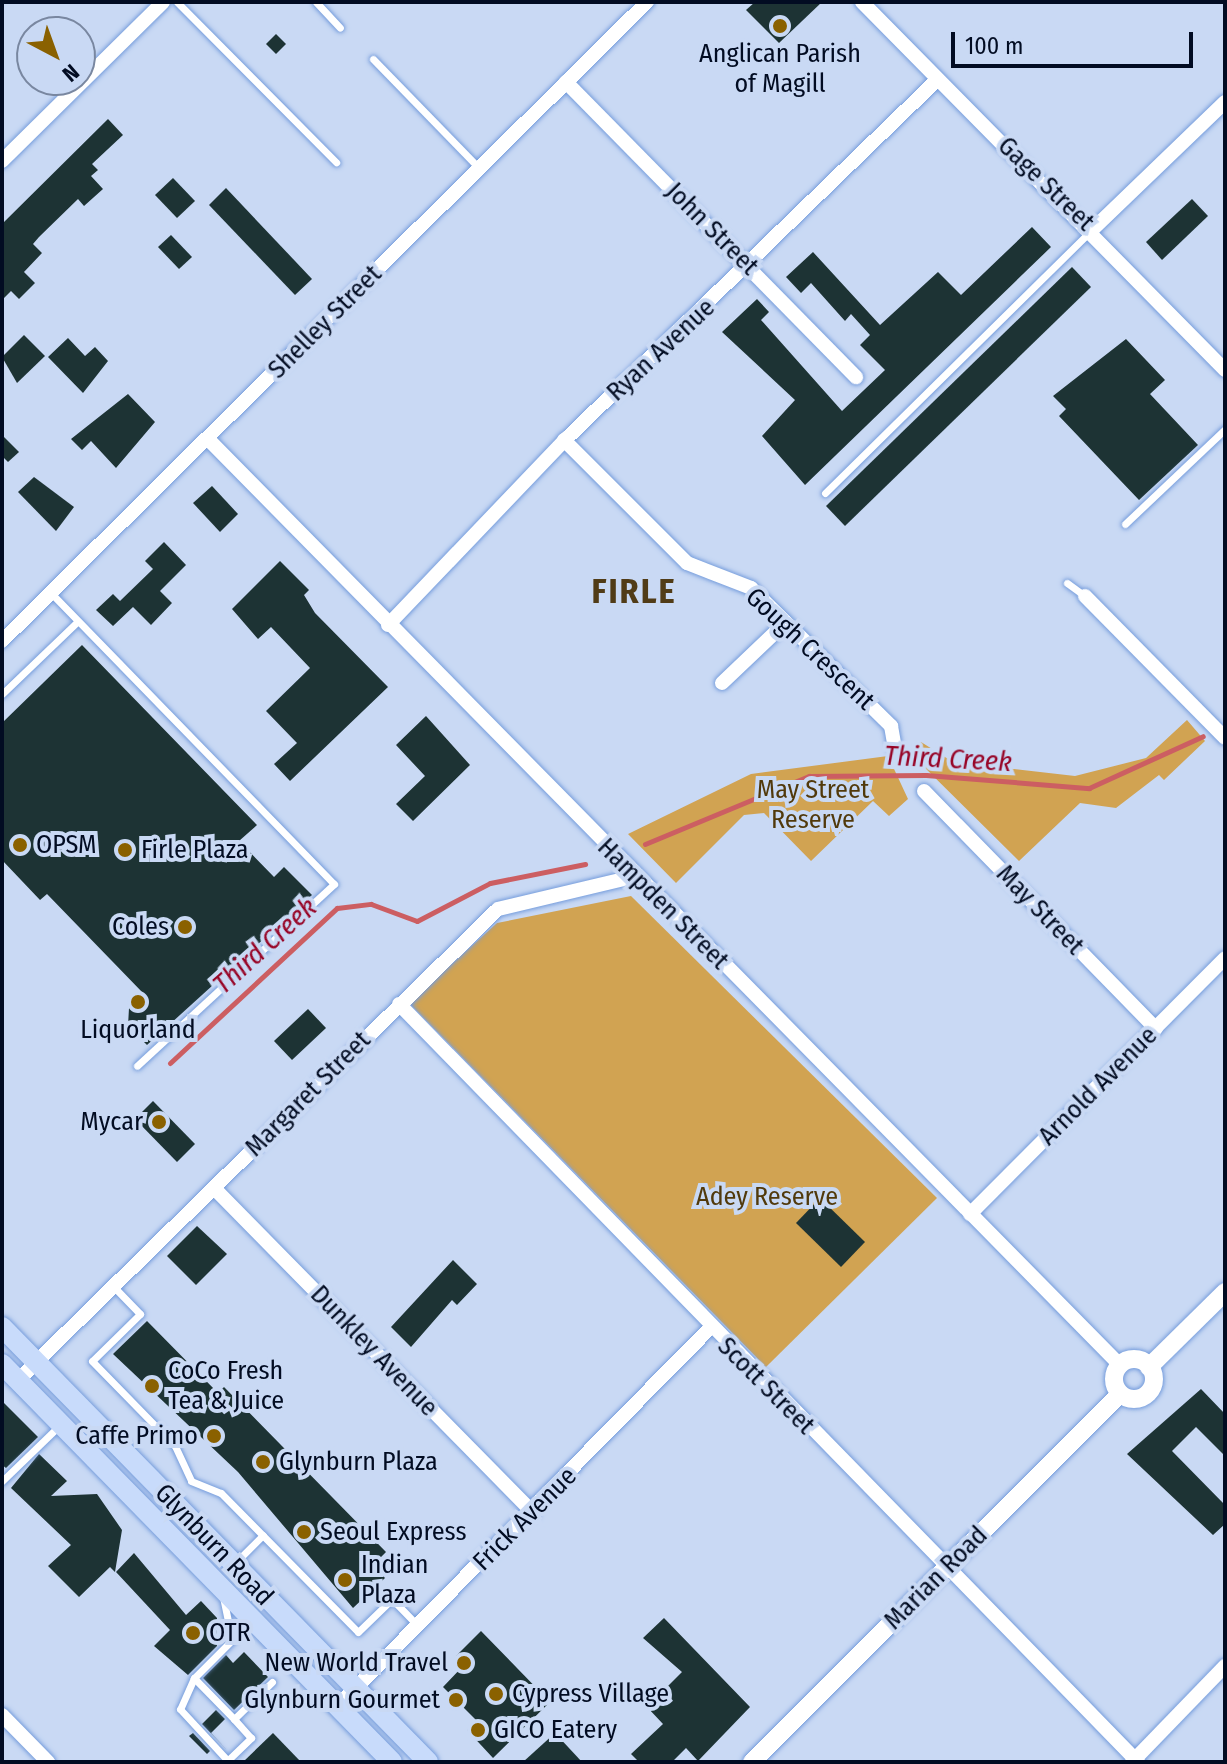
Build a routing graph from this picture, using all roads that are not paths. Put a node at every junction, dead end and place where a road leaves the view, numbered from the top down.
1 (163, 2) edge
2 (177, 2) edge
3 (316, 2) edge
4 (647, 2) edge
5 (862, 2) edge
6 (340, 28) dead end
7 (373, 59) dead end
8 (938, 79) junction
9 (566, 82) junction
10 (1225, 102) edge
11 (2, 161) edge
12 (336, 162) dead end
13 (479, 168) junction
14 (1093, 229) junction
15 (750, 267) junction
16 (1225, 370) edge
17 (856, 377) dead end
18 (1225, 429) edge
19 (208, 439) junction
20 (564, 440) junction
21 (825, 493) dead end
22 (1125, 524) dead end
23 (1067, 583) dead end
24 (51, 593) junction
25 (1085, 596) joint
26 (78, 621) junction
27 (786, 622) junction
28 (388, 625) junction
29 (2, 641) edge
30 (722, 683) dead end
31 (2, 694) edge
32 (1225, 738) edge
33 (895, 748) dead end
34 (924, 791) dead end
35 (636, 876) junction
36 (1225, 958) edge
37 (399, 1004) junction
38 (1156, 1029) junction
39 (137, 1066) dead end
40 (214, 1188) junction
41 (970, 1214) junction
42 (113, 1286) junction
43 (1225, 1292) edge
44 (2, 1327) edge
45 (709, 1329) junction
46 (36, 1362) junction
47 (2, 1364) edge
48 (1120, 1365) junction
49 (1149, 1367) junction
50 (18, 1380) junction
51 (1120, 1394) junction
52 (61, 1424) junction
53 (2, 1481) edge
54 (533, 1513) junction
55 (263, 1535) junction
56 (233, 1564) junction
57 (947, 1568) junction
58 (222, 1590) junction
59 (268, 1600) junction
60 (417, 1625) junction
61 (293, 1662) junction
62 (1225, 1666) edge
63 (194, 1678) junction
64 (272, 1682) dead end
65 (356, 1688) junction
66 (337, 1707) junction
67 (2, 1715) edge
68 (234, 1719) junction
69 (227, 1761) edge
70 (1135, 1761) edge
71 (48, 1762) edge
72 (392, 1762) edge
73 (428, 1762) edge
74 (752, 1762) edge

1 - 11 street
2 - 12 lane
3 - 6 lane
4 - 9 street, Shelley Street
5 - 8 street, Gage Street
7 - 13 lane
8 - 14 street, Gage Street
8 - 15 street, Ryan Avenue
9 - 13 street, Shelley Street
9 - 15 street, John Street
10 - 14 street
13 - 19 street, Shelley Street
14 - 16 street, Gage Street
14 - 21 lane
15 - 17 street, John Street
15 - 20 street, Ryan Avenue
18 - 22 lane
19 - 24 street, Shelley Street
19 - 28 street, Hampden Street
20 - 27 street, Gough Crescent
20 - 28 street, Ryan Avenue
23 - 25 lane
24 - 26 lane
24 - 29 street, Shelley Street
25 - 32 street
26 - 31 lane
26 - 39 lane
27 - 30 street
27 - 33 street, Gough Crescent
28 - 35 street, Hampden Street
34 - 38 street, May Street
35 - 37 street, Margaret Street
35 - 41 street, Hampden Street
36 - 38 street, Arnold Avenue
37 - 40 street, Margaret Street
37 - 45 street, Scott Street
38 - 41 street, Arnold Avenue
40 - 42 street, Margaret Street
40 - 54 street, Dunkley Avenue
41 - 48 street, Hampden Street
42 - 46 street, Margaret Street
42 - 55 lane
43 - 49 street
44 - 46 main road, Glynburn Road
45 - 54 street, Frick Avenue
45 - 57 street, Scott Street
46 - 50 street, Margaret Street
46 - 56 main road, Glynburn Road
47 - 50 main road, Glynburn Road
48 - 49 street
48 - 51 street
49 - 51 street
50 - 52 main road, Glynburn Road
51 - 57 street, Marian Road
52 - 53 lane
52 - 58 main road, Glynburn Road
54 - 60 street, Frick Avenue
55 - 56 lane
55 - 60 lane
56 - 59 main road, Glynburn Road
57 - 70 street, Scott Street
57 - 74 street, Marian Road
58 - 61 main road, Glynburn Road
58 - 63 lane
59 - 61 main road
59 - 65 main road, Glynburn Road
60 - 65 street, Frick Avenue
61 - 66 main road, Glynburn Road
62 - 70 street
63 - 68 lane
63 - 69 lane
64 - 68 lane
65 - 66 street, Frick Avenue
65 - 73 main road, Glynburn Road
66 - 72 main road, Glynburn Road
67 - 71 street
68 - 69 lane

